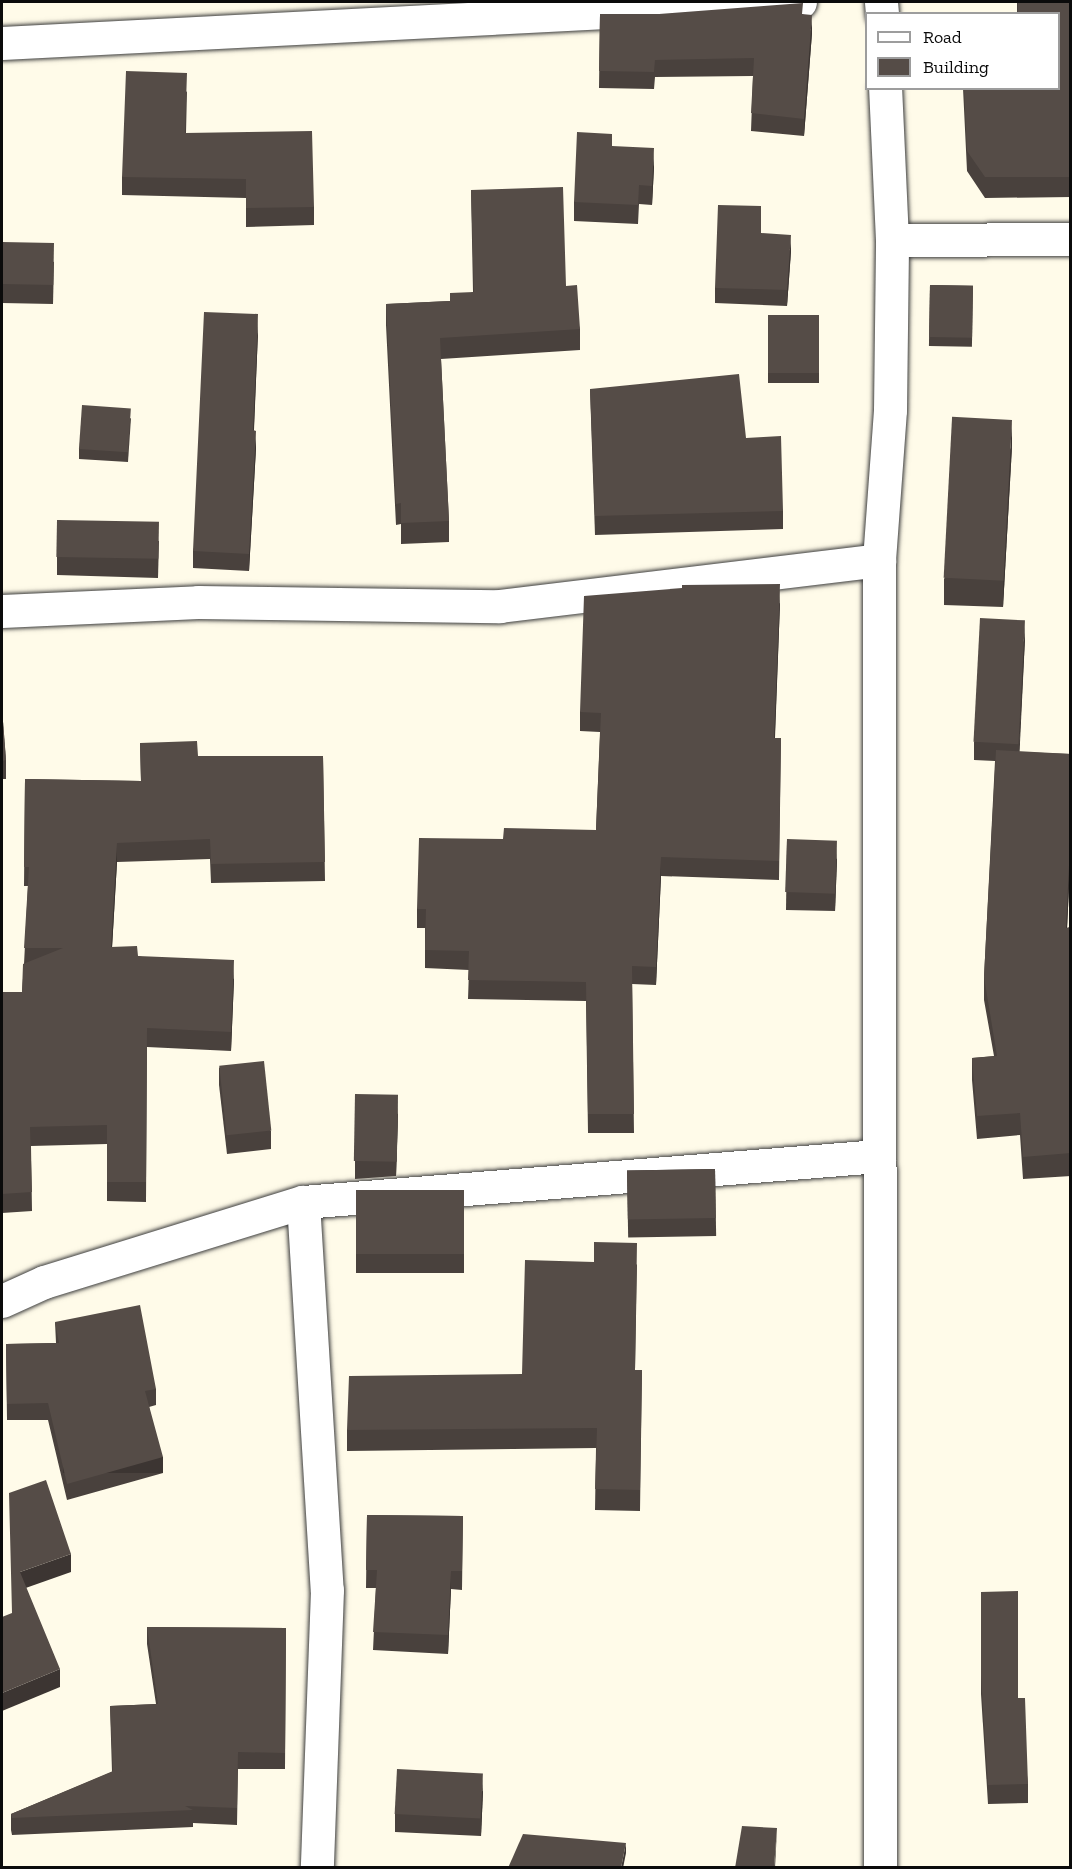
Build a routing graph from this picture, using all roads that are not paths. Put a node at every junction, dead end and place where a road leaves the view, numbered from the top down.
1 (800, 2) edge
2 (2, 43) edge
3 (885, 90) edge
4 (1071, 239) edge
5 (892, 240) junction
6 (879, 560) junction
7 (2, 611) edge
8 (879, 1156) junction
9 (303, 1202) junction
10 (2, 1301) edge
11 (316, 1868) edge
12 (880, 1868) edge

1 - 2 street
3 - 5 street
4 - 5 street
5 - 6 street
6 - 7 street
6 - 8 street
8 - 9 street
8 - 12 street
9 - 10 street
9 - 11 street

